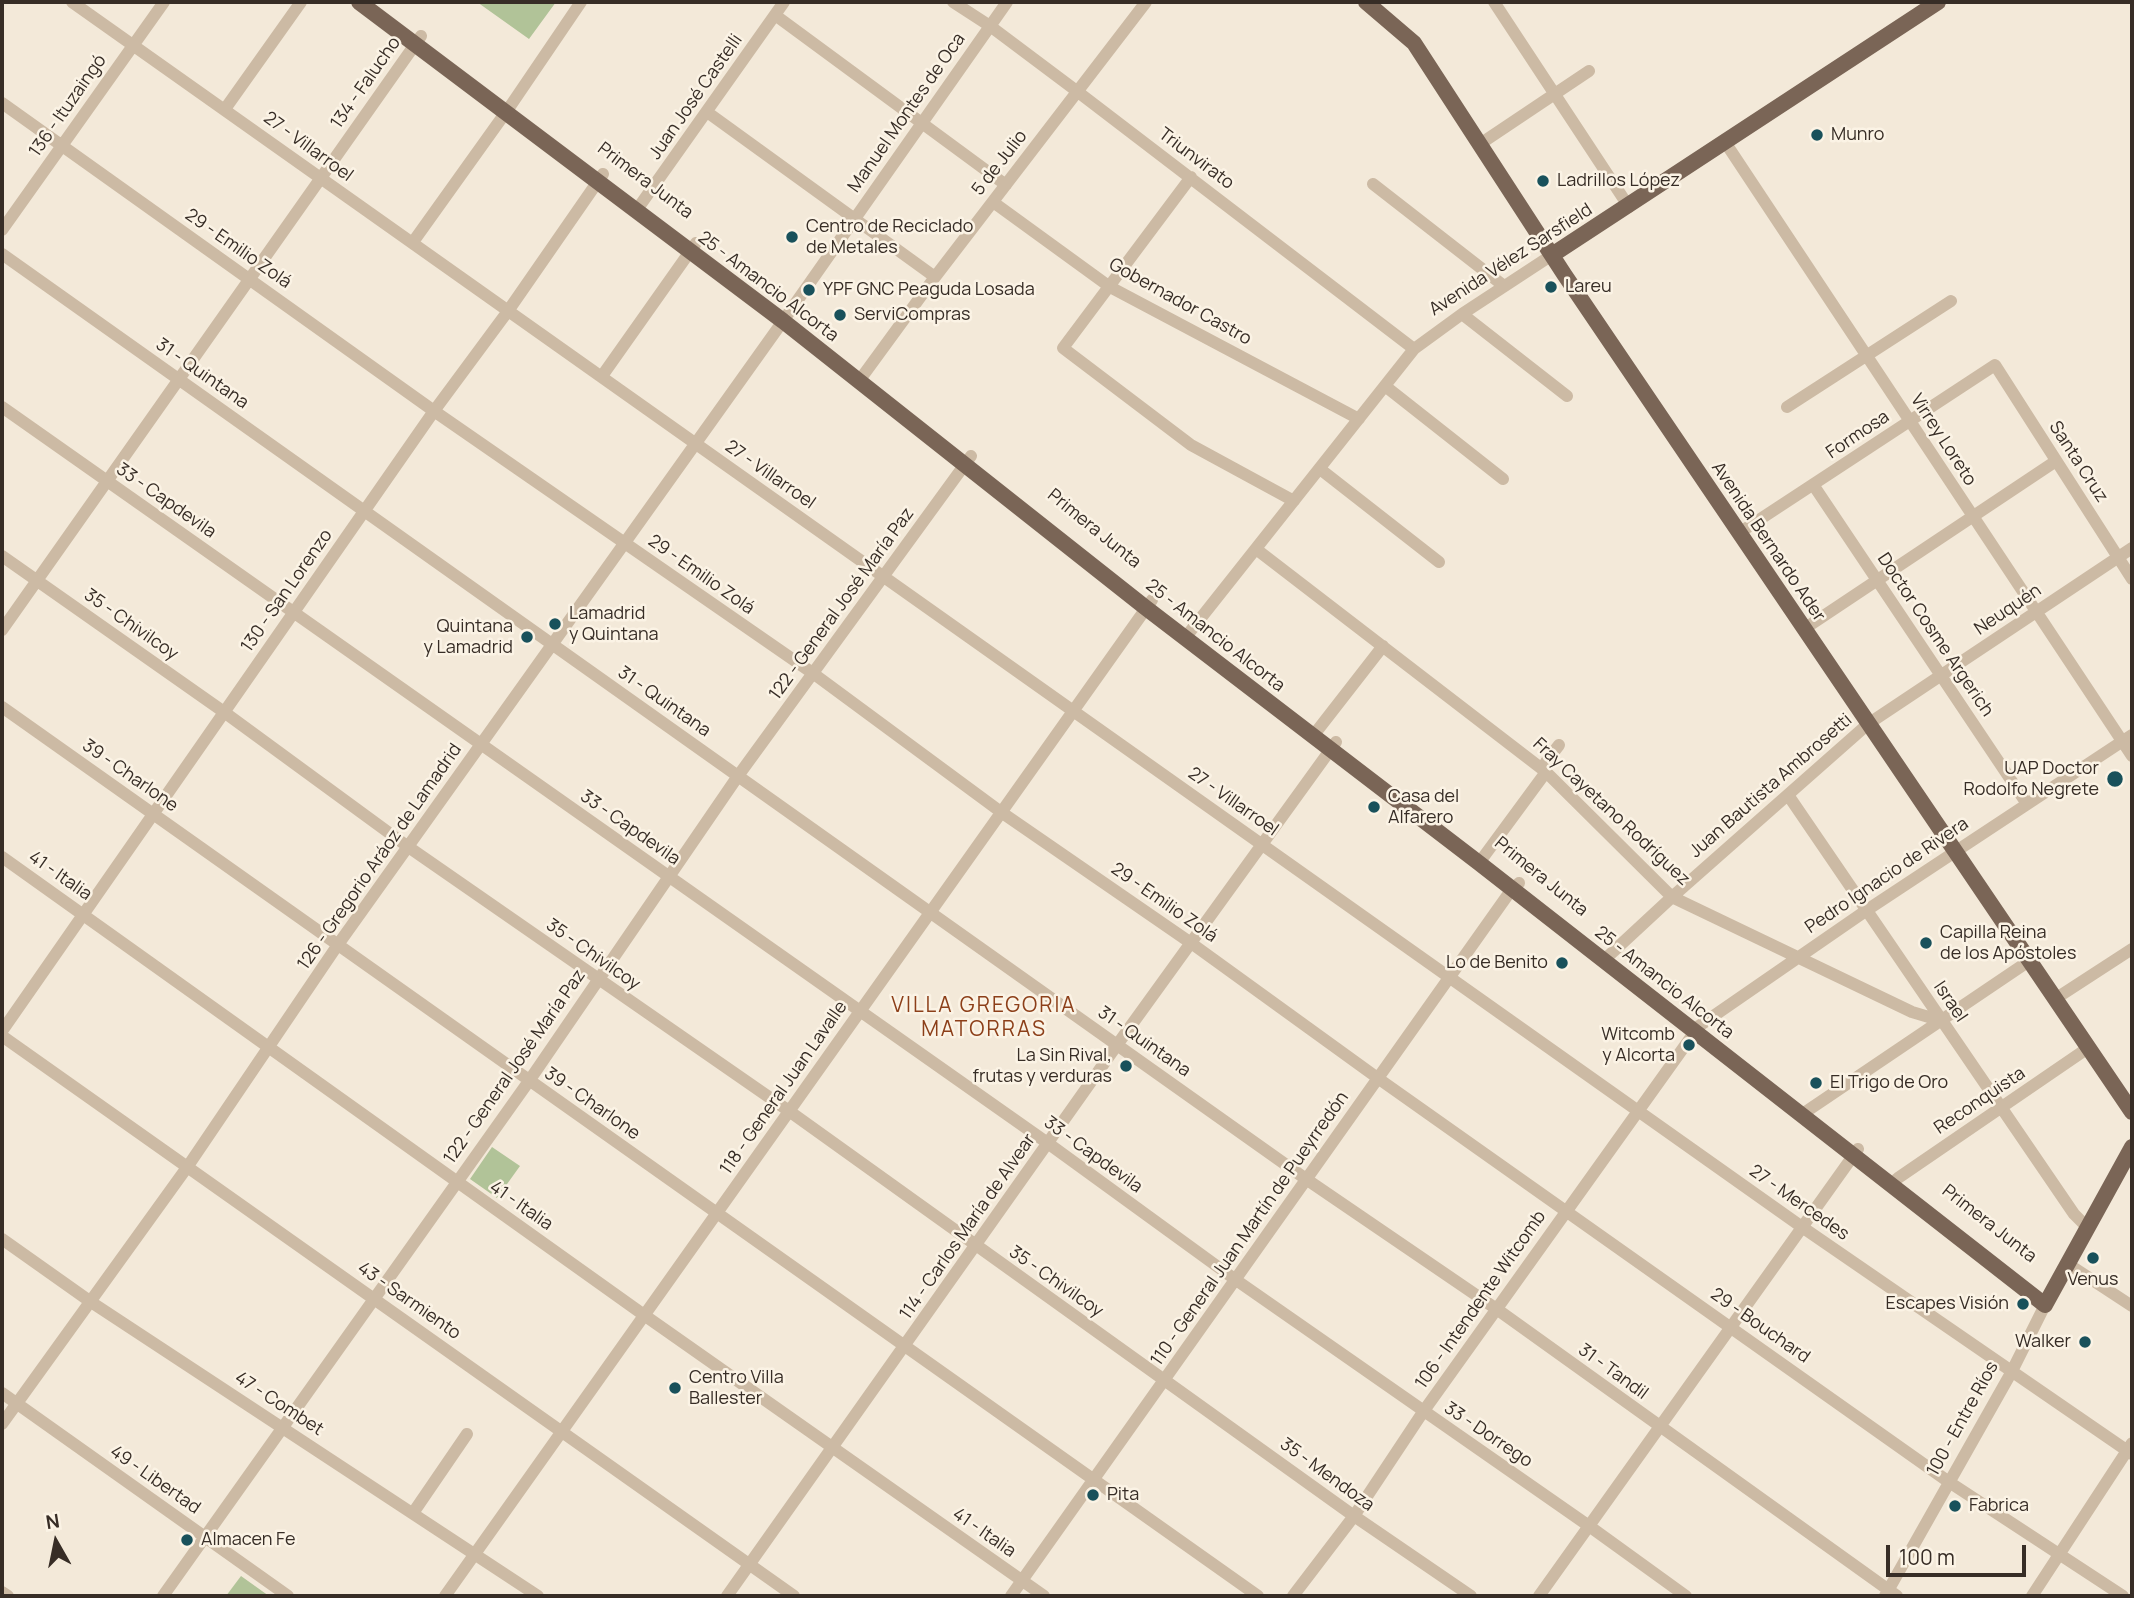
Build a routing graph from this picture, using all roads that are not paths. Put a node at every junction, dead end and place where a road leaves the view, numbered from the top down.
1 (72, 2) edge
2 (164, 2) edge
3 (301, 2) edge
4 (359, 2) edge
5 (376, 2) edge
6 (581, 2) edge
7 (784, 2) edge
8 (953, 2) edge
9 (1007, 2) edge
10 (1146, 2) edge
11 (1366, 2) edge
12 (1494, 2) edge
13 (1938, 2) edge
14 (775, 15) junction
15 (990, 26) junction
16 (418, 40) junction
17 (133, 44) junction
18 (1589, 71) dead end
19 (1077, 92) junction
20 (1553, 94) junction
21 (2, 103) edge
22 (225, 109) junction
23 (509, 109) junction
24 (707, 112) junction
25 (922, 123) junction
26 (1725, 142) junction
27 (1480, 144) junction
28 (61, 145) junction
29 (1191, 177) junction
30 (600, 178) junction
31 (320, 179) junction
32 (1373, 184) dead end
33 (1006, 185) junction
34 (993, 202) junction
35 (639, 207) junction
36 (1629, 207) junction
37 (854, 219) junction
38 (2, 230) edge
39 (413, 242) junction
40 (693, 247) junction
41 (2, 254) edge
42 (1552, 255) junction
43 (935, 277) junction
44 (250, 279) junction
45 (1504, 286) junction
46 (1110, 287) junction
47 (1951, 302) dead end
48 (508, 311) junction
49 (1462, 314) junction
50 (785, 317) junction
51 (1414, 349) junction
52 (1866, 356) junction
53 (1995, 365) joint
54 (602, 376) junction
55 (863, 377) junction
56 (179, 379) junction
57 (1385, 386) junction
58 (1567, 396) dead end
59 (2, 407) edge
60 (1787, 407) dead end
61 (434, 411) junction
62 (1359, 419) junction
63 (1910, 422) junction
64 (694, 443) junction
65 (968, 460) junction
66 (2056, 461) junction
67 (1320, 469) junction
68 (1503, 479) dead end
69 (107, 481) junction
70 (1814, 486) junction
71 (1294, 501) junction
72 (365, 511) junction
73 (1972, 517) junction
74 (1739, 533) junction
75 (623, 543) junction
76 (1256, 549) junction
77 (2127, 555) edge
78 (2, 556) edge
79 (1439, 562) dead end
80 (882, 577) junction
81 (2132, 579) edge
82 (1877, 580) junction
83 (37, 581) junction
84 (1149, 604) junction
85 (295, 611) junction
86 (2037, 612) junction
87 (1804, 629) junction
88 (2, 631) edge
89 (1188, 635) junction
90 (552, 644) junction
91 (1383, 646) junction
92 (814, 674) junction
93 (1941, 676) junction
94 (2, 708) edge
95 (1073, 711) junction
96 (224, 712) junction
97 (1868, 724) junction
98 (1317, 732) junction
99 (2127, 738) edge
100 (481, 745) junction
101 (1333, 745) junction
102 (1559, 745) dead end
103 (2132, 756) edge
104 (1546, 772) junction
105 (738, 776) junction
106 (1788, 795) junction
107 (2026, 804) junction
108 (152, 812) junction
109 (1001, 812) junction
110 (1262, 844) junction
111 (408, 846) junction
112 (1954, 852) junction
113 (2, 857) edge
114 (1482, 859) junction
115 (670, 877) junction
116 (1515, 886) junction
117 (1672, 897) junction
118 (1867, 910) junction
119 (930, 912) junction
120 (83, 914) junction
121 (1191, 943) junction
122 (337, 946) junction
123 (2132, 949) edge
124 (1606, 958) junction
125 (1798, 958) junction
126 (2029, 961) junction
127 (1448, 977) junction
128 (598, 980) junction
129 (2054, 999) junction
130 (860, 1012) junction
131 (1942, 1021) junction
132 (1696, 1028) junction
133 (2, 1033) edge
134 (1117, 1045) junction
135 (269, 1048) junction
136 (2088, 1048) junction
137 (1379, 1079) junction
138 (529, 1081) junction
139 (2001, 1109) junction
140 (1637, 1110) junction
141 (789, 1111) junction
142 (2132, 1112) edge
143 (1805, 1113) junction
144 (1049, 1144) junction
145 (2132, 1147) edge
146 (1856, 1152) junction
147 (188, 1166) junction
148 (1306, 1179) junction
149 (1894, 1181) junction
150 (457, 1182) junction
151 (1566, 1210) junction
152 (717, 1213) junction
153 (1802, 1227) junction
154 (2087, 1227) junction
155 (2, 1239) edge
156 (976, 1247) junction
157 (2068, 1264) junction
158 (1236, 1280) junction
159 (375, 1299) junction
160 (2048, 1300) junction
161 (91, 1302) junction
162 (2132, 1306) edge
163 (1498, 1310) junction
164 (644, 1315) junction
165 (1731, 1326) junction
166 (905, 1347) junction
167 (2011, 1373) junction
168 (1165, 1380) junction
169 (2, 1393) edge
170 (16, 1403) junction
171 (1423, 1412) junction
172 (2, 1424) edge
173 (1660, 1427) junction
174 (284, 1429) junction
175 (562, 1432) junction
176 (467, 1434) dead end
177 (833, 1447) junction
178 (2130, 1449) edge
179 (1094, 1480) junction
180 (1949, 1482) junction
181 (413, 1513) junction
182 (1354, 1516) junction
183 (1590, 1526) junction
184 (206, 1538) junction
185 (475, 1553) junction
186 (2058, 1555) junction
187 (750, 1564) junction
188 (1022, 1581) junction
189 (2, 1592) edge
190 (1890, 1594) edge
191 (8, 1596) edge
192 (163, 1596) edge
193 (288, 1596) edge
194 (444, 1596) edge
195 (538, 1596) edge
196 (727, 1596) edge
197 (794, 1596) edge
198 (1011, 1596) edge
199 (1044, 1596) edge
200 (1258, 1596) edge
201 (1293, 1596) edge
202 (1471, 1596) edge
203 (1539, 1596) edge
204 (1686, 1596) edge
205 (2032, 1596) edge
206 (2123, 1596) edge

1 - 17 street, 27 - Villarroel
2 - 17 street, 136 - Ituzaingó
3 - 22 street
4 - 16 main road
5 - 16 main road, Primera Junta
6 - 23 street
7 - 14 street, Juan José Castelli
8 - 15 street, Triunvirato
9 - 15 street, Manuel Montes de Oca
10 - 19 street, 5 de Julio
11 - 27 main road, Avenida Bernardo Ader
12 - 20 street
13 - 26 main road, Avenida Vélez Sarsfield
14 - 24 street, Juan José Castelli
14 - 25 street
15 - 19 street, Triunvirato
15 - 25 street, Manuel Montes de Oca
16 - 23 main road, Primera Junta
16 - 31 street, 134 - Falucho
17 - 22 street, 27 - Villarroel
17 - 28 street, 136 - Ituzaingó
18 - 20 street
19 - 29 street, Triunvirato
19 - 33 street, 5 de Julio
20 - 27 street
20 - 36 street
21 - 28 street, 29 - Emilio Zolá
22 - 31 street, 27 - Villarroel
23 - 30 main road, Primera Junta
23 - 39 street
24 - 35 street, Juan José Castelli
24 - 37 street
25 - 33 street
25 - 37 street, Manuel Montes de Oca
26 - 36 main road, Avenida Vélez Sarsfield
26 - 52 street, Virrey Loreto
27 - 42 main road, Avenida Bernardo Ader
28 - 38 street, 136 - Ituzaingó
28 - 44 street, 29 - Emilio Zolá
29 - 46 street
29 - 51 street, Triunvirato
30 - 35 main road, Primera Junta
30 - 48 street, 130 - San Lorenzo
31 - 39 street, 27 - Villarroel
31 - 44 street, 134 - Falucho
32 - 45 street
33 - 34 street, 5 de Julio
34 - 43 street, 5 de Julio
34 - 46 street, Gobernador Castro
35 - 40 main road, Primera Junta
36 - 42 main road, Avenida Vélez Sarsfield
37 - 43 street
37 - 50 street, Manuel Montes de Oca
39 - 48 street, 27 - Villarroel
40 - 50 main road, Primera Junta
40 - 54 street
41 - 56 street, 31 - Quintana
42 - 45 street, Avenida Vélez Sarsfield
42 - 74 main road, Avenida Bernardo Ader
43 - 55 street, 5 de Julio
44 - 56 street, 134 - Falucho
44 - 61 street, 29 - Emilio Zolá
45 - 49 street, Avenida Vélez Sarsfield
46 - 62 street, Gobernador Castro
46 - 71 street
47 - 52 street
48 - 54 street, 27 - Villarroel
48 - 61 street, 130 - San Lorenzo
49 - 51 street, Avenida Vélez Sarsfield
49 - 58 street
50 - 55 main road, Primera Junta
50 - 64 street, 126 - Gregorio Aráoz de Lamadrid
51 - 57 street, Avenida Vélez Sarsfield
52 - 60 street
52 - 63 street, Virrey Loreto
53 - 63 street, Formosa
53 - 66 street, Santa Cruz
54 - 64 street, 27 - Villarroel
55 - 65 main road, Primera Junta
56 - 69 street, 134 - Falucho
56 - 72 street, 31 - Quintana
57 - 62 street, Avenida Vélez Sarsfield
57 - 68 street
59 - 69 street, 33 - Capdevila
61 - 72 street, 130 - San Lorenzo
61 - 75 street, 29 - Emilio Zolá
62 - 67 street, Avenida Vélez Sarsfield
63 - 70 street, Formosa
63 - 73 street, Virrey Loreto
64 - 75 street, 126 - Gregorio Aráoz de Lamadrid
64 - 80 street, 27 - Villarroel
65 - 80 street, 122 - General José María Paz
65 - 84 main road, Primera Junta
66 - 73 street
66 - 77 street, Santa Cruz
67 - 71 street, Avenida Vélez Sarsfield
67 - 79 street
69 - 83 street, 134 - Falucho
69 - 85 street, 33 - Capdevila
70 - 74 street, Formosa
70 - 82 street, Doctor Cosme Argerich
71 - 76 street, Avenida Vélez Sarsfield
72 - 85 street, 130 - San Lorenzo
72 - 90 street, 31 - Quintana
73 - 82 street
73 - 86 street, Virrey Loreto
74 - 87 main road, Avenida Bernardo Ader
75 - 90 street, 126 - Gregorio Aráoz de Lamadrid
75 - 92 street, 29 - Emilio Zolá
76 - 89 street, Avenida Vélez Sarsfield
76 - 91 street, Fray Cayetano Rodríguez
77 - 81 street, Santa Cruz
77 - 86 street, Neuquén
78 - 83 street, 35 - Chivilcoy
80 - 92 street, 122 - General José María Paz
80 - 95 street, 27 - Villarroel
82 - 87 street
82 - 93 street, Doctor Cosme Argerich
83 - 88 street, 134 - Falucho
83 - 96 street, 35 - Chivilcoy
84 - 89 main road, Primera Junta
84 - 95 street, 118 - General Juan Lavalle
85 - 96 street, 130 - San Lorenzo
85 - 100 street, 33 - Capdevila
86 - 93 street, Neuquén
86 - 99 street, Virrey Loreto
87 - 97 main road, Avenida Bernardo Ader
89 - 98 main road, Primera Junta
90 - 100 street, 126 - Gregorio Aráoz de Lamadrid
90 - 105 street, 31 - Quintana
91 - 98 street
91 - 104 street, Fray Cayetano Rodríguez
92 - 105 street, 122 - General José María Paz
92 - 109 street, 29 - Emilio Zolá
93 - 97 street, Neuquén
93 - 107 street, Doctor Cosme Argerich
94 - 108 street, 39 - Charlone
95 - 109 street, 118 - General Juan Lavalle
95 - 110 street, 27 - Villarroel
96 - 108 street, 130 - San Lorenzo
96 - 111 street, 35 - Chivilcoy
97 - 106 street, Juan Bautista Ambrosetti
97 - 112 main road, Avenida Bernardo Ader
98 - 101 main road, Primera Junta
99 - 103 street, Virrey Loreto
99 - 107 street, Pedro Ignacio de Rivera
100 - 111 street, 126 - Gregorio Aráoz de Lamadrid
100 - 115 street, 33 - Capdevila
101 - 110 street, 114 - Carlos María de Alvear
101 - 114 main road, Primera Junta
102 - 104 street
104 - 114 street
104 - 117 street, Fray Cayetano Rodríguez
105 - 115 street, 122 - General José María Paz
105 - 119 street, 31 - Quintana
106 - 117 street, Juan Bautista Ambrosetti
106 - 118 street, Israel
107 - 112 street, Pedro Ignacio de Rivera
108 - 120 street, 130 - San Lorenzo
108 - 122 street, 39 - Charlone
109 - 119 street, 118 - General Juan Lavalle
109 - 121 street, 29 - Emilio Zolá
110 - 121 street, 114 - Carlos María de Alvear
110 - 127 street, 27 - Villarroel
111 - 122 street, 126 - Gregorio Aráoz de Lamadrid
111 - 128 street, 35 - Chivilcoy
112 - 118 street, Pedro Ignacio de Rivera
112 - 126 main road, Avenida Bernardo Ader
113 - 120 street, 41 - Italia
114 - 116 main road, Primera Junta
115 - 128 street, 122 - General José María Paz
115 - 130 street, 33 - Capdevila
116 - 124 main road, Primera Junta
116 - 127 street, 110 - General Juan Martín de Pueyrredón
117 - 124 street, Juan Bautista Ambrosetti
117 - 125 street, Fray Cayetano Rodríguez
118 - 125 street, Pedro Ignacio de Rivera
118 - 131 street, Israel
119 - 130 street, 118 - General Juan Lavalle
119 - 134 street, 31 - Quintana
120 - 133 street, 130 - San Lorenzo
120 - 135 street, 41 - Italia
121 - 134 street, 114 - Carlos María de Alvear
121 - 137 street, 29 - Emilio Zolá
122 - 135 street, 126 - Gregorio Aráoz de Lamadrid
122 - 138 street, 39 - Charlone
123 - 129 street
124 - 132 main road, Primera Junta
125 - 131 street, Fray Cayetano Rodríguez
125 - 132 street, Pedro Ignacio de Rivera
126 - 129 main road, Avenida Bernardo Ader
126 - 131 street
127 - 137 street, 110 - General Juan Martín de Pueyrredón
127 - 140 street, 27 - Mercedes
128 - 138 street, 122 - General José María Paz
128 - 141 street, 35 - Chivilcoy
129 - 136 main road, Avenida Bernardo Ader
130 - 141 street, 118 - General Juan Lavalle
130 - 144 street, 33 - Capdevila
131 - 139 street, Israel
131 - 143 street
132 - 140 street, 106 - Intendente Witcomb
132 - 143 main road, Primera Junta
133 - 147 street, 43 - Sarmiento
134 - 144 street, 114 - Carlos María de Alvear
134 - 148 street, 31 - Quintana
135 - 147 street, 126 - Gregorio Aráoz de Lamadrid
135 - 150 street, 41 - Italia
136 - 139 street, Reconquista
136 - 142 main road, Avenida Bernardo Ader
137 - 148 street, 110 - General Juan Martín de Pueyrredón
137 - 151 street, 29 - Bouchard
138 - 150 street, 122 - General José María Paz
138 - 152 street, 39 - Charlone
139 - 149 street, Reconquista
139 - 154 street, Israel
140 - 151 street, 106 - Intendente Witcomb
140 - 153 street, 27 - Mercedes
141 - 152 street, 118 - General Juan Lavalle
141 - 156 street, 35 - Chivilcoy
143 - 146 main road, Primera Junta
144 - 156 street, 114 - Carlos María de Alvear
144 - 158 street, 33 - Capdevila
145 - 154 main road, 100 - Entre Ríos
146 - 149 main road, Primera Junta
146 - 153 street
147 - 159 street, 43 - Sarmiento
147 - 161 street, 126 - Gregorio Aráoz de Lamadrid
148 - 158 street, 110 - General Juan Martín de Pueyrredón
148 - 163 street, 31 - Tandil
149 - 160 main road, Primera Junta
150 - 159 street, 122 - General José María Paz
150 - 164 street, 41 - Italia
151 - 163 street, 106 - Intendente Witcomb
151 - 165 street, 29 - Bouchard
152 - 164 street, 118 - General Juan Lavalle
152 - 166 street, 39 - Charlone
153 - 165 street
153 - 167 street, 27 - Mercedes
154 - 157 main road, 100 - Entre Ríos
155 - 161 street, 47 - Combet
156 - 166 street, 114 - Carlos María de Alvear
156 - 168 street, 35 - Chivilcoy
157 - 160 main road, 100 - Entre Ríos
157 - 162 street
158 - 168 street, 110 - General Juan Martín de Pueyrredón
158 - 171 street, 33 - Dorrego
159 - 174 street, 122 - General José María Paz
159 - 175 street, 43 - Sarmiento
160 - 167 street, 100 - Entre Ríos
161 - 170 street, 126 - Gregorio Aráoz de Lamadrid
161 - 174 street, 47 - Combet
163 - 171 street, 106 - Intendente Witcomb
163 - 173 street, 31 - Tandil
164 - 175 street, 118 - General Juan Lavalle
164 - 177 street, 41 - Italia
165 - 173 street
165 - 180 street, 29 - Bouchard
166 - 177 street, 114 - Carlos María de Alvear
166 - 179 street, 39 - Charlone
167 - 178 street, 27 - Mercedes
167 - 180 street, 100 - Entre Ríos
168 - 179 street, 110 - General Juan Martín de Pueyrredón
168 - 182 street, 35 - Mendoza
169 - 170 street, 49 - Libertad
170 - 172 street, 126 - Gregorio Aráoz de Lamadrid
170 - 184 street, 49 - Libertad
171 - 182 street, 106 - Intendente Witcomb
171 - 183 street, 33 - Dorrego
173 - 183 street
173 - 190 street, 31 - Tandil
174 - 181 street, 47 - Combet
174 - 184 street, 122 - General José María Paz
175 - 185 street, 118 - General Juan Lavalle
175 - 187 street, 43 - Sarmiento
176 - 181 street
177 - 187 street, 114 - Carlos María de Alvear
177 - 188 street, 41 - Italia
178 - 186 street
179 - 188 street, 110 - General Juan Martín de Pueyrredón
179 - 200 street, 39 - Charlone
180 - 186 street, 29 - Bouchard
180 - 190 street, 100 - Entre Ríos
181 - 185 street, 47 - Combet
182 - 201 street, 106 - Intendente Witcomb
182 - 202 street, 35 - Mendoza
183 - 203 street
183 - 204 street, 33 - Dorrego
184 - 192 street, 122 - General José María Paz
184 - 193 street, 49 - Libertad
185 - 194 street, 118 - General Juan Lavalle
185 - 195 street, 47 - Combet
186 - 205 street
186 - 206 street, 29 - Bouchard
187 - 196 street, 114 - Carlos María de Alvear
187 - 197 street, 43 - Sarmiento
188 - 198 street, 110 - General Juan Martín de Pueyrredón
188 - 199 street, 41 - Italia
189 - 191 street

